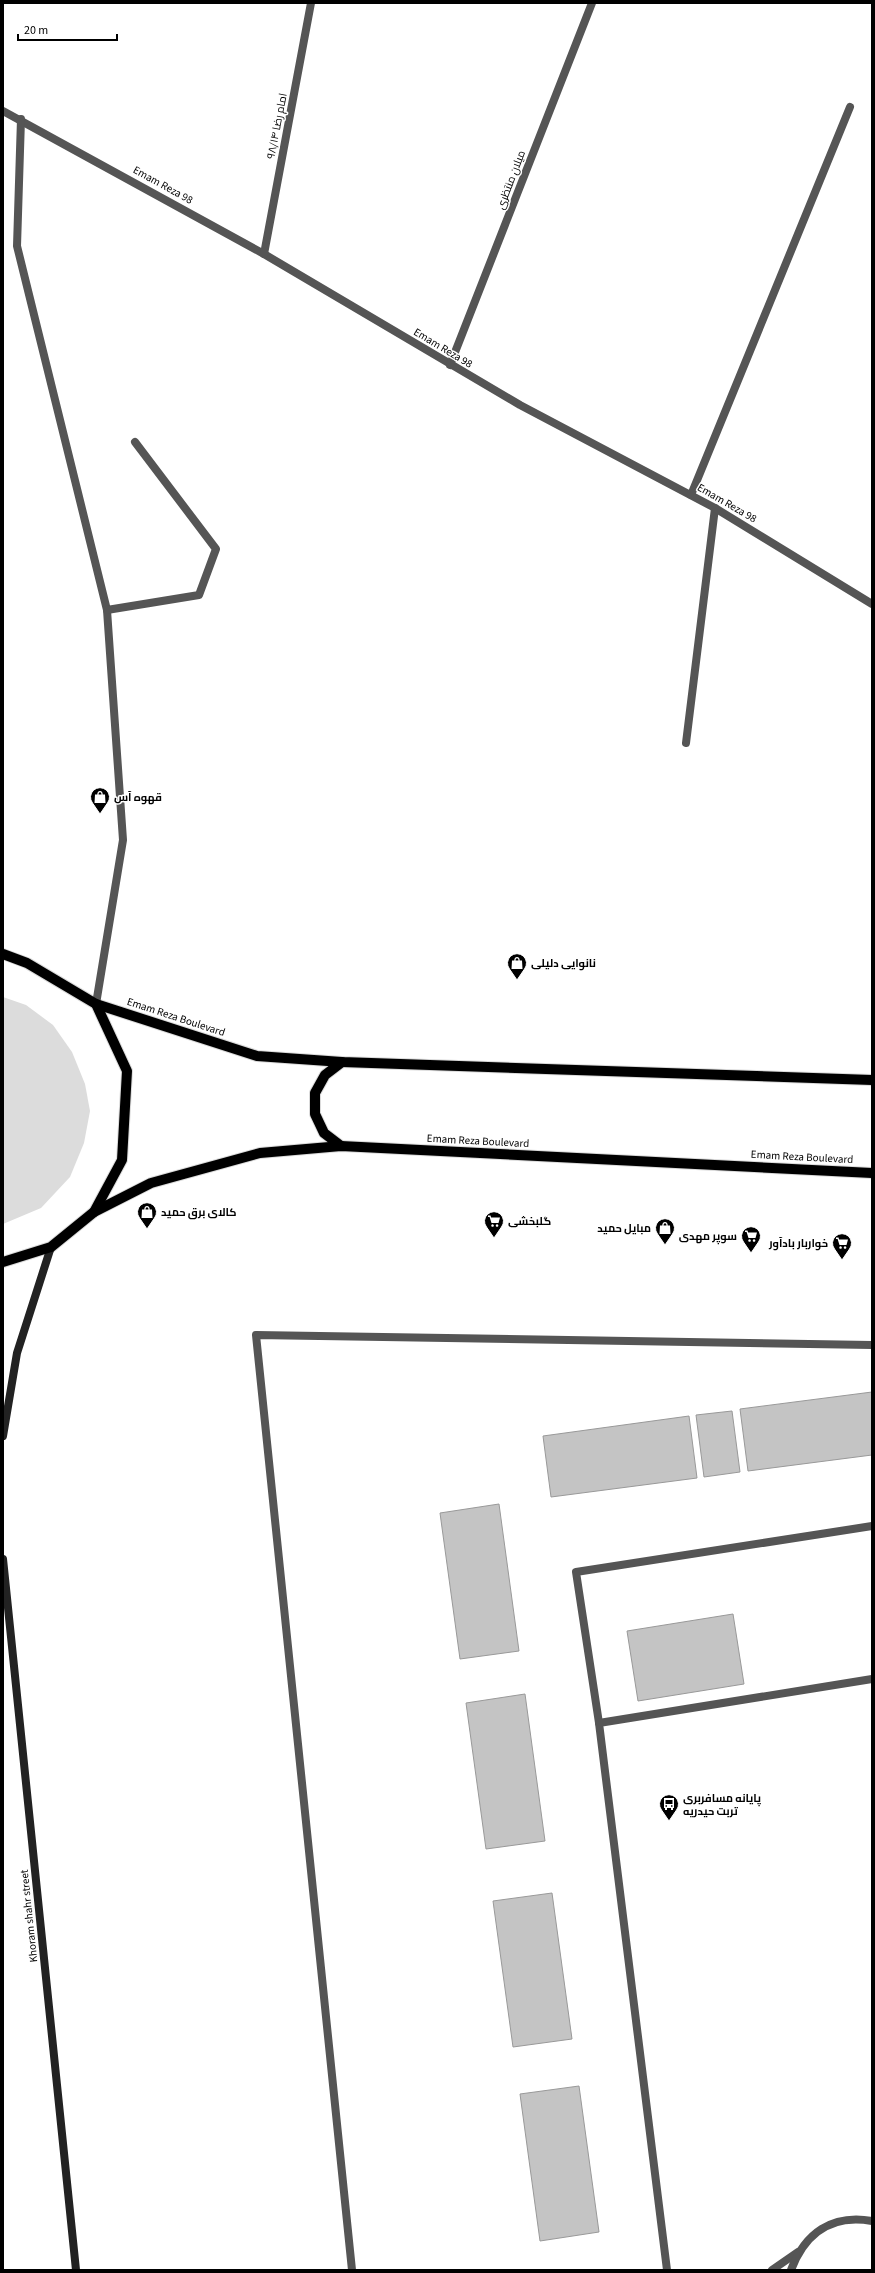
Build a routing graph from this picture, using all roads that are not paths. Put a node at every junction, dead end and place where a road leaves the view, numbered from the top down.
1 (311, 3) edge
2 (592, 3) edge
3 (850, 107) dead end
4 (3, 111) edge
5 (20, 119) junction
6 (264, 254) junction
7 (450, 365) junction
8 (135, 442) dead end
9 (691, 495) junction
10 (715, 508) junction
11 (872, 604) edge
12 (107, 610) junction
13 (686, 743) dead end
14 (3, 954) edge
15 (96, 1004) junction
16 (342, 1062) junction
17 (872, 1080) edge
18 (341, 1146) junction
19 (872, 1173) edge
20 (94, 1212) junction
21 (51, 1247) junction
22 (3, 1262) edge
23 (872, 1345) edge
24 (3, 1436) edge
25 (872, 1526) edge
26 (3, 1559) edge
27 (872, 1679) edge
28 (600, 1723) junction
29 (872, 2221) edge
30 (798, 2252) junction
31 (76, 2270) edge
32 (352, 2270) edge
33 (667, 2270) edge
34 (772, 2270) edge
35 (791, 2270) edge

1 - 6 street, امام رضا ٩٨/١۴
2 - 7 street, میلان منتظری
3 - 9 street
4 - 5 street, Emam Reza 98
5 - 6 street, Emam Reza 98
5 - 12 street
6 - 7 street, Emam Reza 98
7 - 9 street, Emam Reza 98
8 - 12 street
9 - 10 street, Emam Reza 98
10 - 11 street, Emam Reza 98
10 - 13 street
12 - 15 street
14 - 15 main road, Emam Reza Boulevard
15 - 16 main road, Emam Reza Boulevard
15 - 20 main road
16 - 17 main road, Emam Reza Boulevard
16 - 18 main road
18 - 19 main road, Emam Reza Boulevard
18 - 20 main road, Emam Reza Boulevard
20 - 21 main road
21 - 22 main road
21 - 24 main road
23 - 32 street
25 - 28 street
26 - 31 main road, Khoram shahr street
27 - 28 street
28 - 33 street
29 - 30 street
30 - 34 street
30 - 35 street

